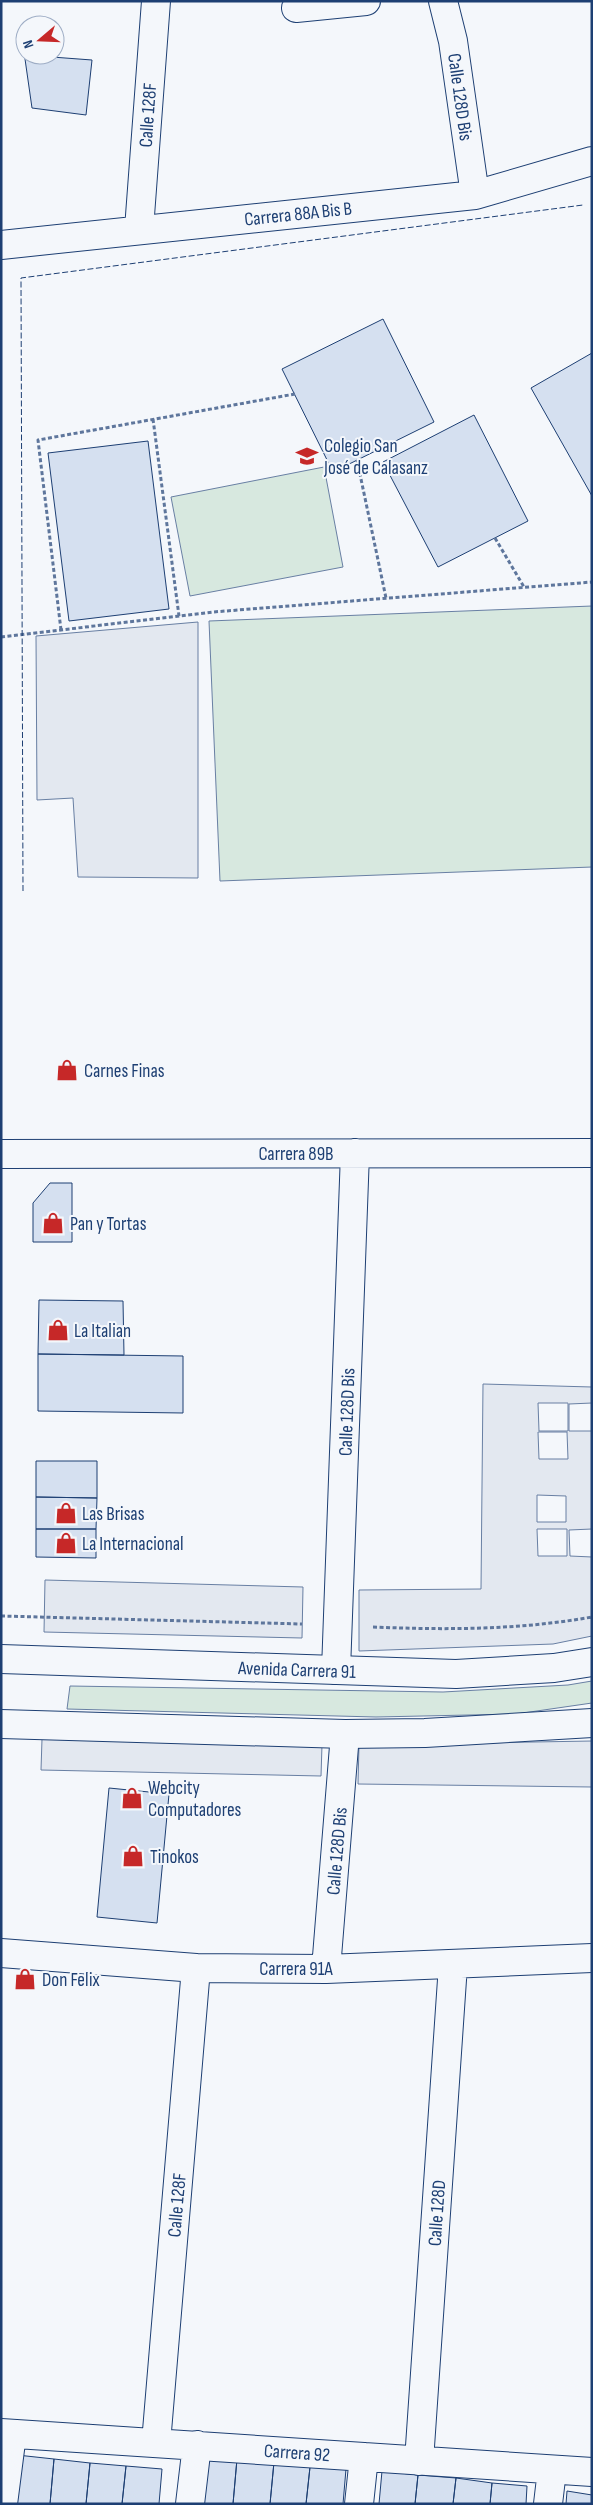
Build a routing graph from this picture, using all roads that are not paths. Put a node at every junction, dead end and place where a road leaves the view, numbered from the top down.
1 (156, 1) edge
2 (366, 1) edge
3 (443, 1) edge
4 (296, 8) dead end
5 (592, 161) edge
6 (475, 195) junction
7 (138, 229) junction
8 (1, 245) edge
9 (355, 1153) junction
10 (1, 1154) edge
11 (592, 1154) edge
12 (1, 1659) edge
13 (592, 1662) edge
14 (336, 1670) junction
15 (592, 1723) edge
16 (1, 1724) edge
17 (345, 1734) junction
18 (1, 1953) edge
19 (592, 1958) edge
20 (453, 1965) junction
21 (196, 1968) junction
22 (326, 1969) junction
23 (6, 2433) edge
24 (156, 2443) junction
25 (196, 2446) junction
26 (364, 2457) junction
27 (419, 2461) junction
28 (552, 2470) junction
29 (592, 2472) edge
30 (4, 2504) edge
31 (190, 2504) edge
32 (359, 2504) edge
33 (548, 2504) edge

1 - 7 street, Calle 128F
2 - 4 street
3 - 6 street, Calle 128D Bis
5 - 6 street, Carrera 88A Bis B
6 - 7 street, Carrera 88A Bis B
7 - 8 street, Carrera 88A Bis B
9 - 10 street, Carrera 89B
9 - 11 street, Carrera 89B
9 - 14 street, Calle 128D Bis
12 - 14 street, Avenida Carrera 91
13 - 14 street, Avenida Carrera 91
15 - 17 street
16 - 17 street
17 - 22 street, Calle 128D Bis
18 - 21 street, Carrera 91A
19 - 20 street, Carrera 91A
20 - 22 street, Carrera 91A
20 - 27 street, Calle 128D
21 - 22 street, Carrera 91A
21 - 24 street, Calle 128F
23 - 24 street, Carrera 92
23 - 30 street
24 - 25 street, Carrera 92
25 - 26 street, Carrera 92
25 - 31 street
26 - 27 street, Carrera 92
26 - 32 street
27 - 28 street, Carrera 92
28 - 29 street, Carrera 92
28 - 33 street

